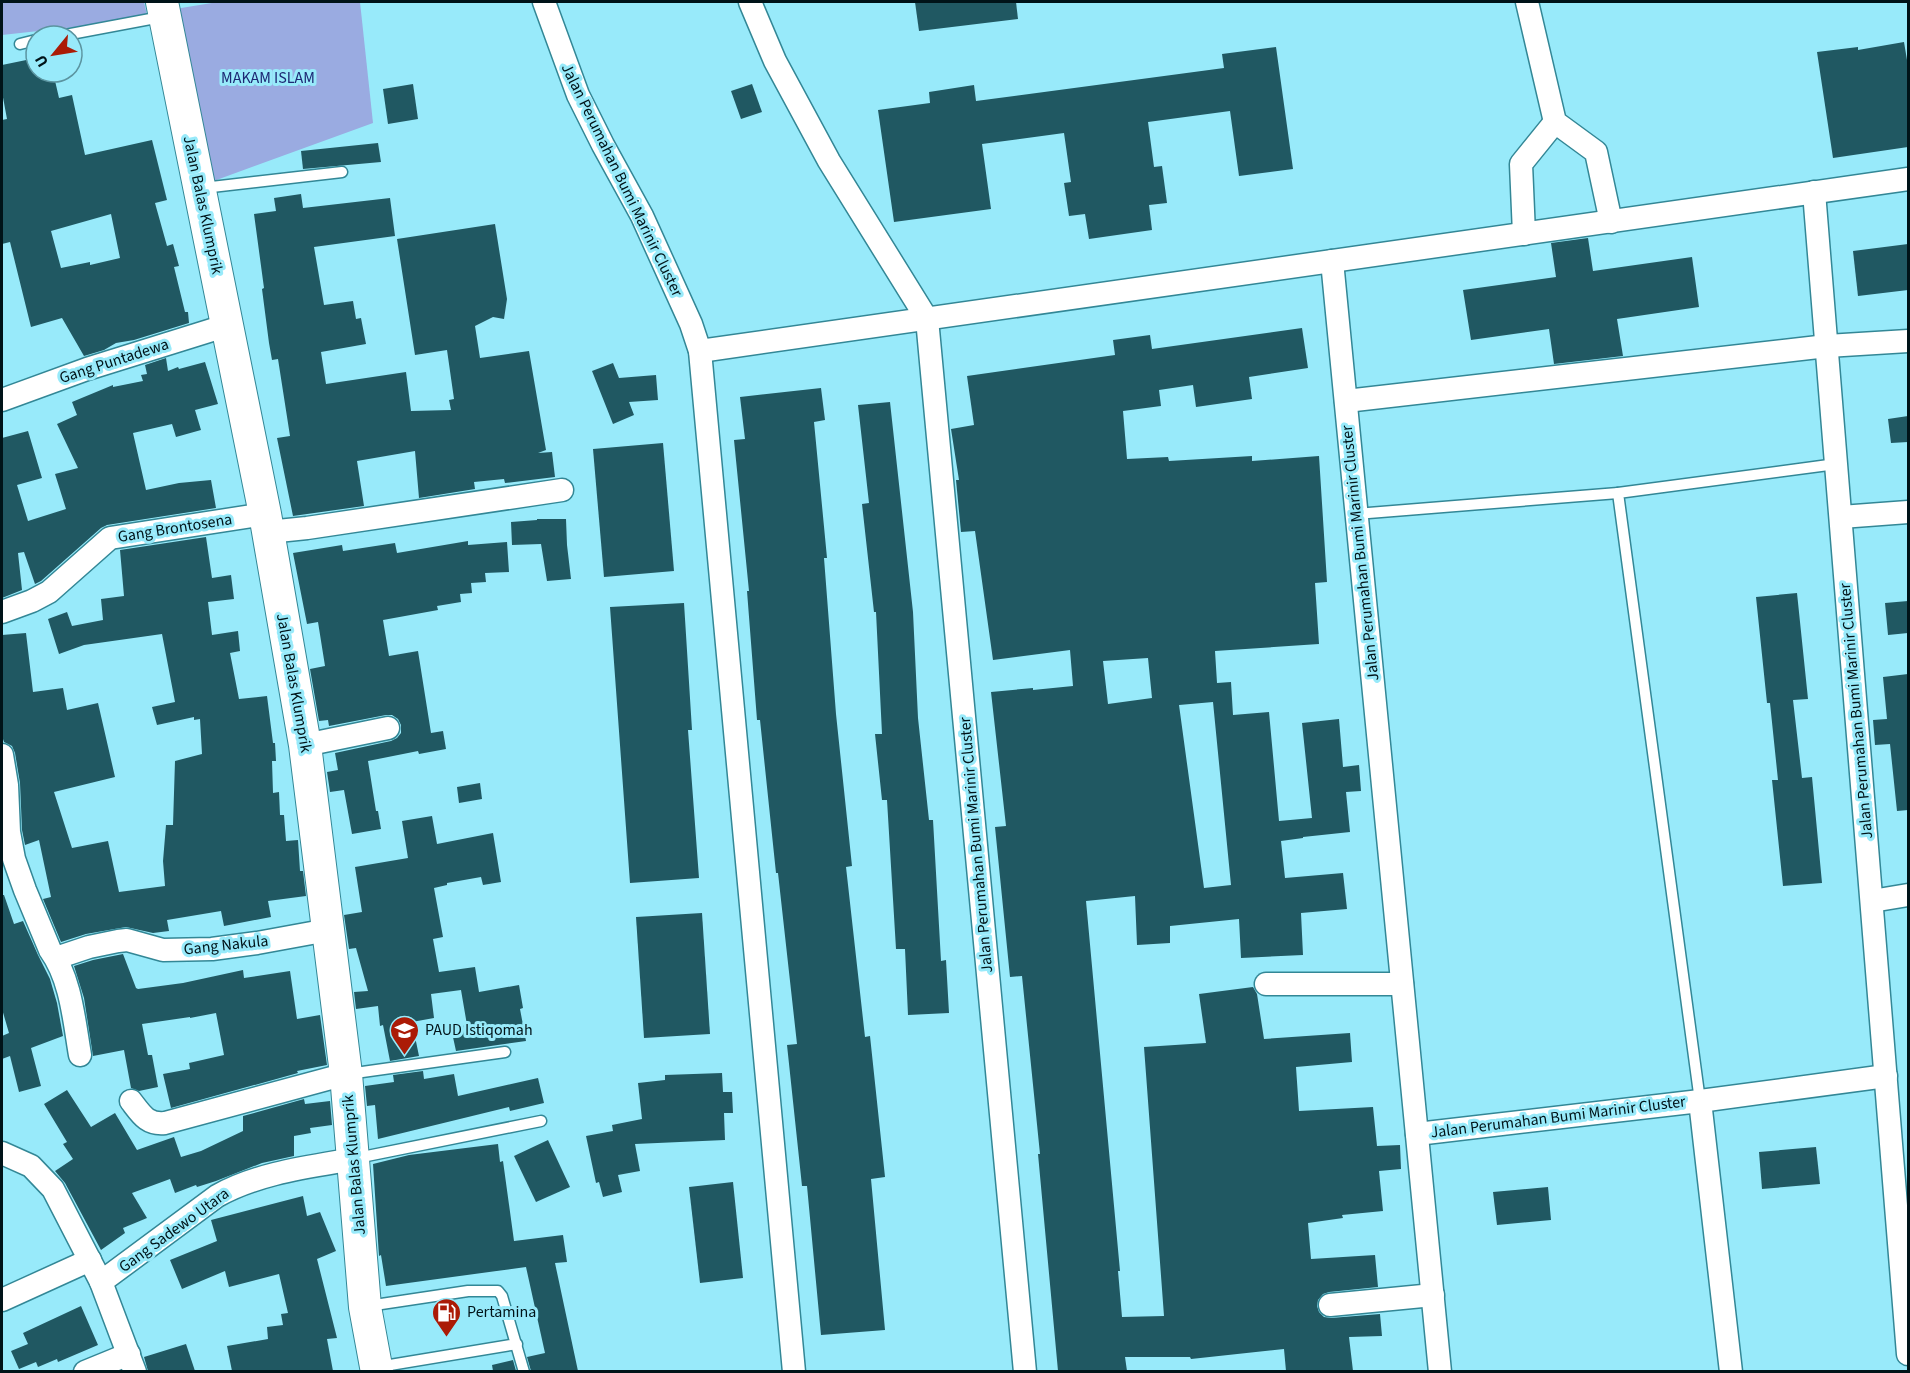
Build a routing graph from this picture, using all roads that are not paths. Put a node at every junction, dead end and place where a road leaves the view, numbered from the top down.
1 (750, 2) edge
2 (1527, 2) edge
3 (551, 3) edge
4 (163, 9) edge
5 (84, 30) edge
6 (24, 43) edge
7 (20, 44) dead end
8 (1555, 122) junction
9 (342, 172) dead end
10 (1908, 179) edge
11 (199, 189) junction
12 (1814, 192) junction
13 (1611, 222) junction
14 (1524, 234) junction
15 (1332, 261) junction
16 (927, 319) junction
17 (228, 325) junction
18 (1908, 341) edge
19 (1827, 346) junction
20 (700, 351) junction
21 (2, 400) edge
22 (1346, 401) junction
23 (1836, 464) junction
24 (562, 490) dead end
25 (1618, 493) junction
26 (1908, 512) edge
27 (1356, 514) junction
28 (1840, 517) junction
29 (266, 523) junction
30 (2, 612) edge
31 (388, 728) dead end
32 (305, 745) junction
33 (2, 755) edge
34 (1908, 895) edge
35 (1872, 901) junction
36 (328, 930) junction
37 (56, 958) junction
38 (1266, 984) dead end
39 (1402, 984) junction
40 (505, 1052) dead end
41 (80, 1054) dead end
42 (346, 1074) junction
43 (1886, 1076) junction
44 (131, 1101) dead end
45 (1700, 1101) junction
46 (541, 1121) dead end
47 (1417, 1134) junction
48 (2, 1153) edge
49 (354, 1159) junction
50 (90, 1260) junction
51 (101, 1282) junction
52 (1432, 1295) junction
53 (2, 1300) edge
54 (1330, 1305) dead end
55 (365, 1307) junction
56 (516, 1344) junction
57 (1908, 1354) edge
58 (132, 1363) edge
59 (377, 1370) edge
60 (85, 1371) edge
61 (524, 1371) edge
62 (794, 1371) edge
63 (1025, 1371) edge
64 (1440, 1371) edge
65 (1731, 1371) edge

1 - 16 street, Jalan Perumahan Bumi Marinir Cluster
2 - 8 street
3 - 20 street, Jalan Perumahan Bumi Marinir Cluster
4 - 5 lane
4 - 11 street, Jalan Balas Klumprik
6 - 7 lane
8 - 13 street
8 - 14 street
9 - 11 lane
10 - 12 street
11 - 17 street, Jalan Balas Klumprik
12 - 13 street
12 - 19 street, Jalan Perumahan Bumi Marinir Cluster
13 - 14 street
14 - 15 street
15 - 16 street
15 - 22 street, Jalan Perumahan Bumi Marinir Cluster
16 - 20 street
16 - 63 street, Jalan Perumahan Bumi Marinir Cluster
17 - 21 street, Gang Puntadewa
17 - 29 street, Jalan Balas Klumprik
18 - 19 street
19 - 22 street, Jalan Perumahan Bumi Marinir Cluster
19 - 23 street, Jalan Perumahan Bumi Marinir Cluster
20 - 62 street, Jalan Perumahan Bumi Marinir Cluster
22 - 27 street, Jalan Perumahan Bumi Marinir Cluster
23 - 25 lane
23 - 28 street, Jalan Perumahan Bumi Marinir Cluster
24 - 29 street, Gang Brontosena
25 - 27 lane
25 - 45 lane
26 - 28 street
27 - 39 street, Jalan Perumahan Bumi Marinir Cluster
28 - 35 street, Jalan Perumahan Bumi Marinir Cluster
29 - 30 street, Gang Brontosena
29 - 32 street, Jalan Balas Klumprik
31 - 32 street
32 - 36 street, Jalan Balas Klumprik
33 - 37 street
34 - 35 street
35 - 43 street, Jalan Perumahan Bumi Marinir Cluster
36 - 37 street, Gang Nakula
36 - 42 street, Jalan Balas Klumprik
37 - 41 street
38 - 39 street
39 - 47 street, Jalan Perumahan Bumi Marinir Cluster
40 - 42 lane
42 - 44 street
42 - 49 street, Jalan Balas Klumprik
43 - 45 street, Jalan Perumahan Bumi Marinir Cluster
43 - 57 street, Jalan Perumahan Bumi Marinir Cluster
45 - 47 street, Jalan Perumahan Bumi Marinir Cluster
45 - 65 street, Jalan Perumahan Bumi Marinir Cluster
46 - 49 lane
47 - 52 street, Jalan Perumahan Bumi Marinir Cluster
48 - 50 street
49 - 51 street, Gang Sadewo Utara
49 - 55 street, Jalan Balas Klumprik
50 - 51 street
50 - 53 street
51 - 58 street
52 - 54 street
52 - 64 street, Jalan Perumahan Bumi Marinir Cluster
55 - 56 lane
55 - 59 street, Jalan Balas Klumprik
56 - 59 lane
56 - 61 lane
58 - 60 street

